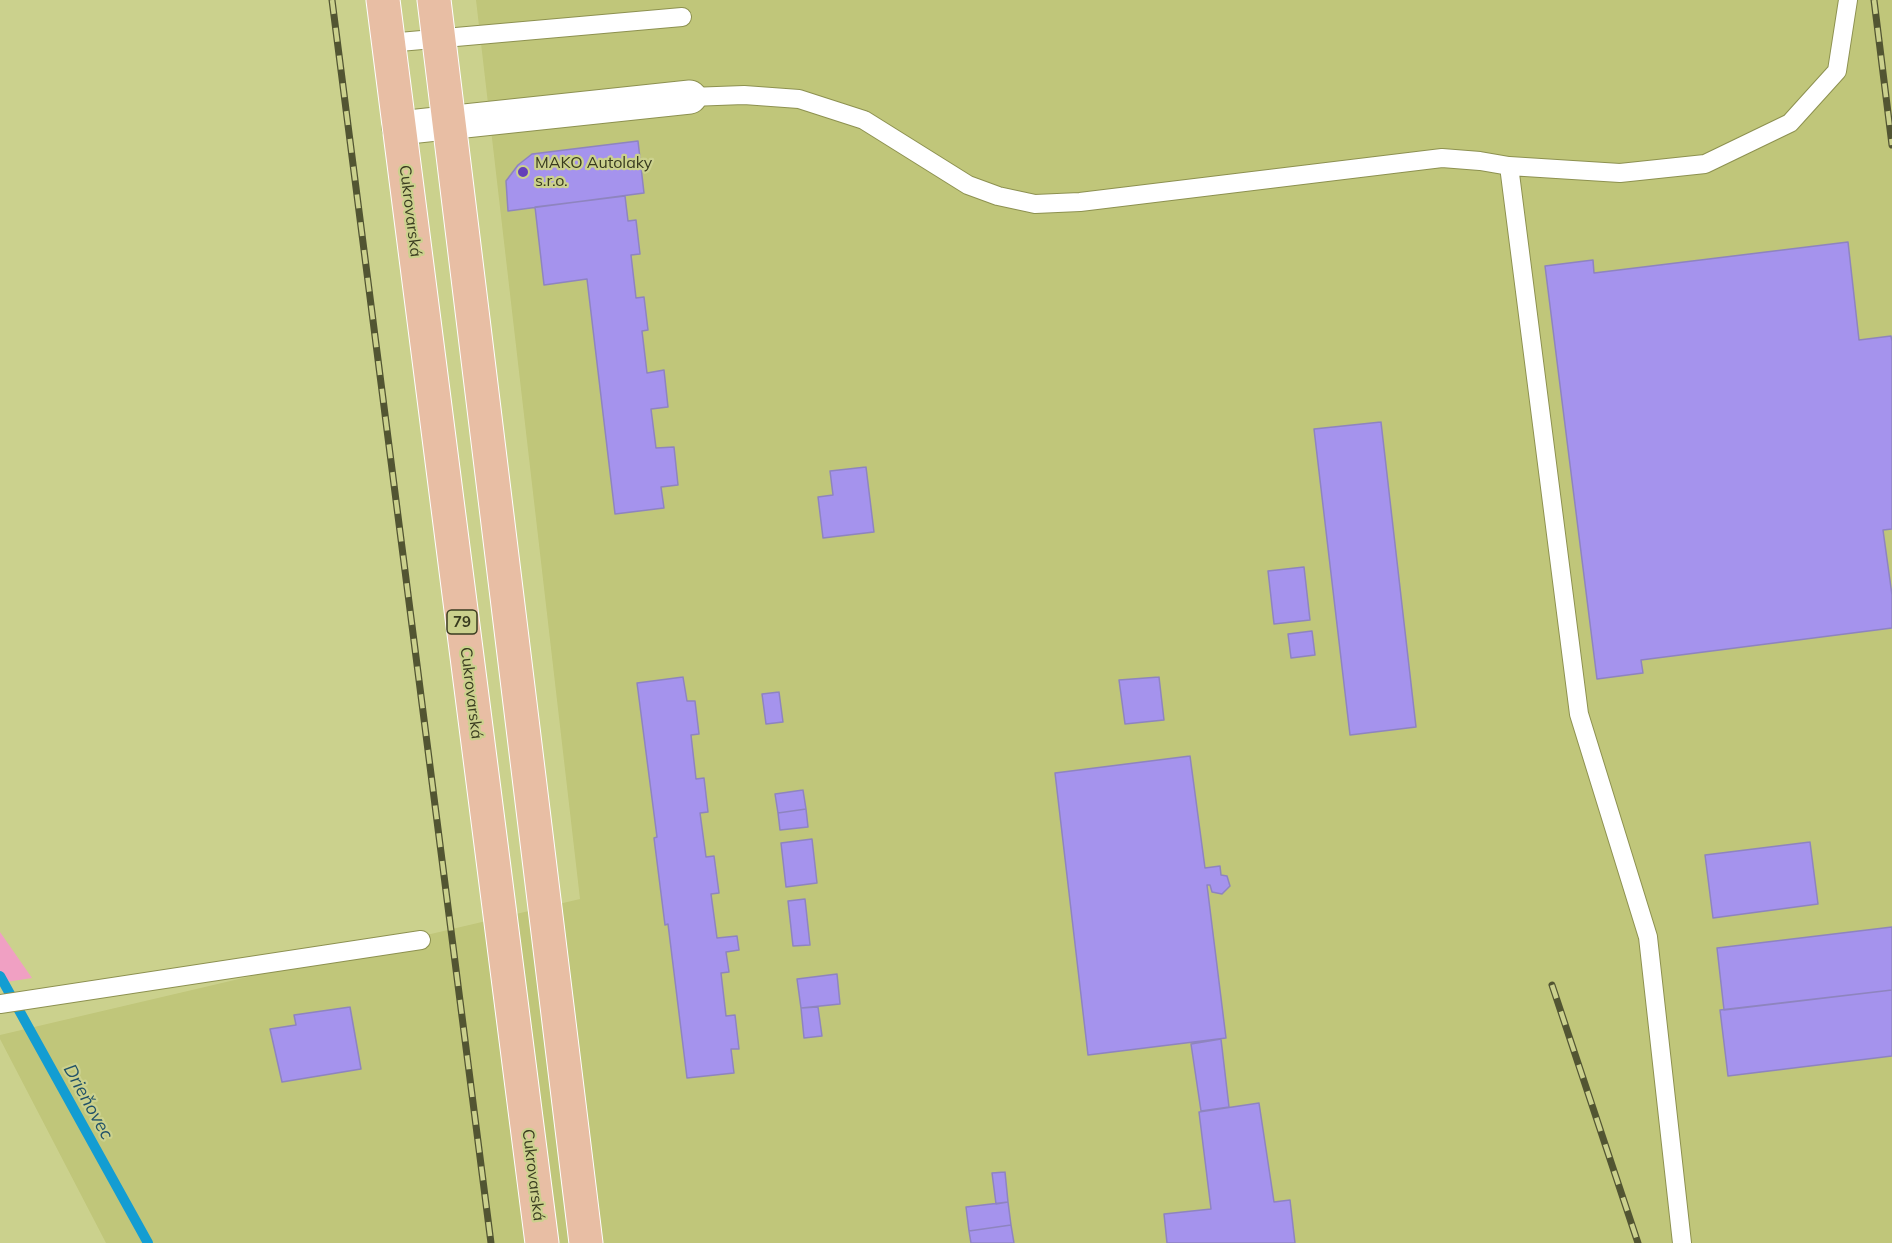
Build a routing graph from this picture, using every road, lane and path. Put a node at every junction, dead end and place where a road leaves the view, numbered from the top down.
1 (383, 0) edge
2 (434, 0) edge
3 (1848, 0) edge
4 (682, 17) dead end
5 (439, 39) junction
6 (388, 43) junction
7 (690, 97) joint
8 (449, 124) junction
9 (399, 128) junction
10 (1509, 166) junction
11 (421, 940) dead end
12 (0, 1004) edge
13 (542, 1243) edge
14 (586, 1243) edge
15 (1682, 1243) edge

1 - 6 main road, Cukrovarská / 79
2 - 5 main road
3 - 10 lane
4 - 5 lane
5 - 6 lane
5 - 8 main road
6 - 9 main road, Cukrovarská / 79
7 - 8 street
7 - 10 lane
8 - 9 street
8 - 14 main road
9 - 13 main road, Cukrovarská / 79
10 - 15 lane
11 - 12 lane

